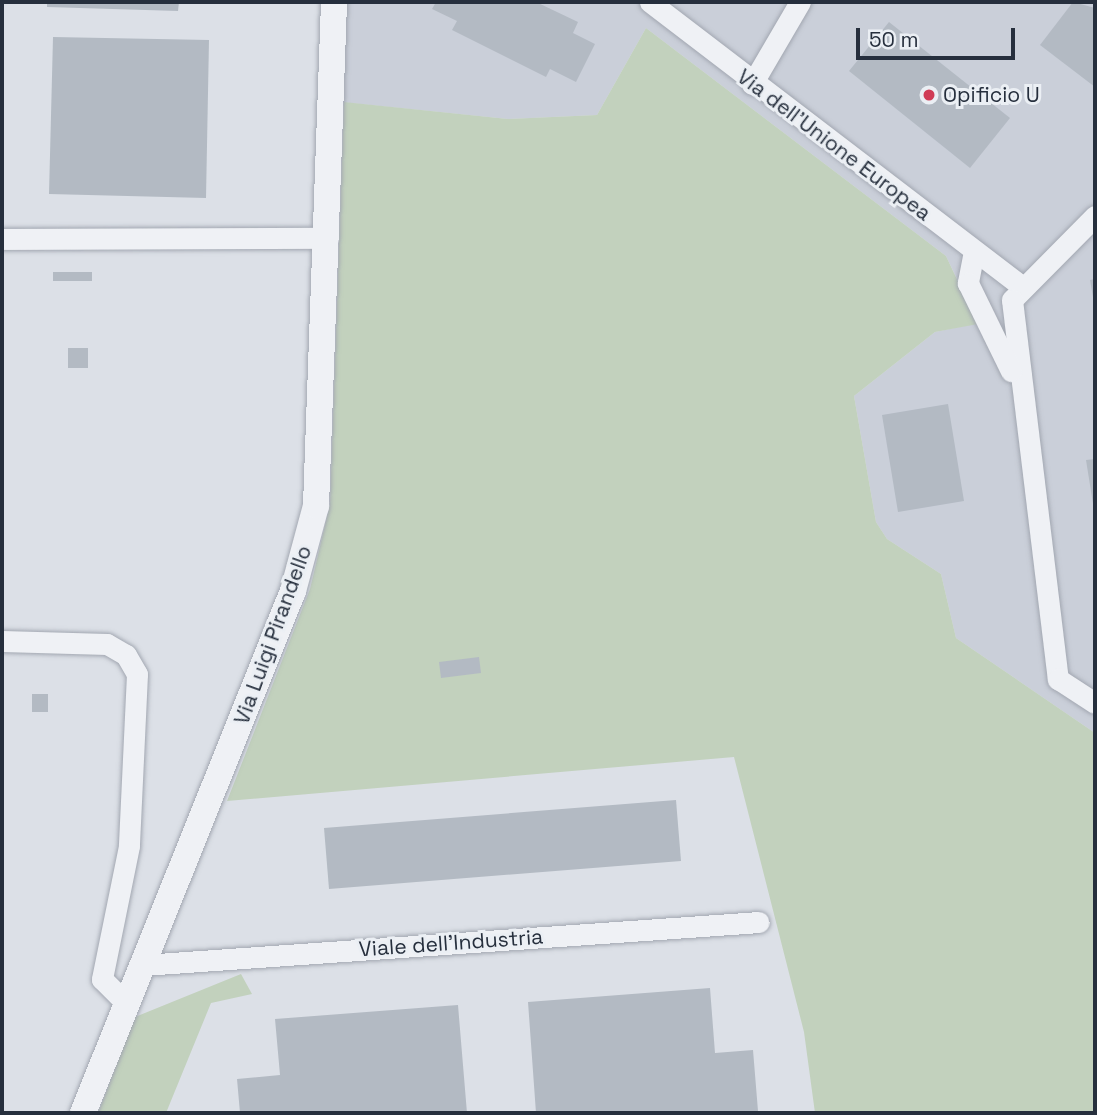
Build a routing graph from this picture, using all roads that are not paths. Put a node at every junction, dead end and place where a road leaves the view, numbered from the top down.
1 (334, 2) edge
2 (650, 2) edge
3 (800, 2) edge
4 (752, 84) junction
5 (1095, 216) edge
6 (328, 238) junction
7 (2, 239) edge
8 (974, 251) junction
9 (1016, 293) junction
10 (982, 310) junction
11 (1023, 402) junction
12 (2, 641) edge
13 (1095, 703) edge
14 (759, 922) dead end
15 (143, 965) junction
16 (127, 1003) junction
17 (83, 1113) edge

1 - 6 street, Via Luigi Pirandello
2 - 4 street, Via dell'Unione Europea
3 - 4 street
4 - 8 street, Via dell'Unione Europea
5 - 9 street
6 - 7 street
6 - 15 street, Via Luigi Pirandello
8 - 9 street, Via dell'Unione Europea
8 - 10 street
9 - 10 street
9 - 11 street
10 - 11 street
11 - 13 street
12 - 16 street
14 - 15 street, Viale dell'Industria
15 - 16 street, Via Luigi Pirandello
16 - 17 street, Via Luigi Pirandello

